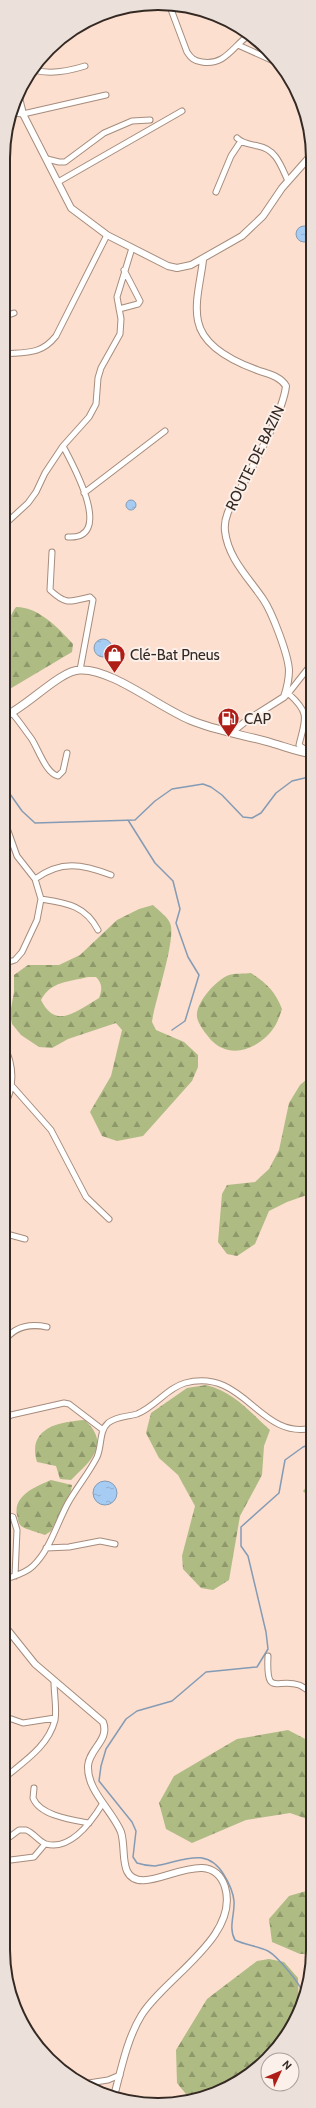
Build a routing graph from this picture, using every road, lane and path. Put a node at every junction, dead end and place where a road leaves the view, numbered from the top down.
1 (171, 10) edge
2 (245, 39) edge
3 (238, 45) junction
4 (268, 58) edge
5 (85, 66) dead end
6 (38, 71) edge
7 (106, 95) dead end
8 (21, 102) edge
9 (182, 111) dead end
10 (17, 113) edge
11 (24, 114) junction
12 (150, 120) dead end
13 (47, 159) junction
14 (306, 160) edge
15 (288, 181) junction
16 (58, 182) junction
17 (216, 192) dead end
18 (107, 235) junction
19 (132, 248) junction
20 (202, 260) junction
21 (191, 266) junction
22 (124, 270) junction
23 (201, 272) junction
24 (119, 309) junction
25 (14, 313) dead end
26 (10, 314) edge
27 (10, 354) edge
28 (166, 431) dead end
29 (63, 446) junction
30 (84, 493) junction
31 (10, 520) edge
32 (68, 537) dead end
33 (52, 552) dead end
34 (80, 670) junction
35 (306, 671) edge
36 (287, 695) junction
37 (12, 713) joint
38 (306, 722) edge
39 (306, 722) edge
40 (231, 732) junction
41 (306, 750) edge
42 (67, 753) dead end
43 (306, 753) edge
44 (10, 835) edge
45 (111, 875) dead end
46 (35, 879) junction
47 (41, 899) junction
48 (98, 930) dead end
49 (10, 962) edge
50 (10, 1065) edge
51 (13, 1087) junction
52 (10, 1094) edge
53 (109, 1219) dead end
54 (10, 1236) edge
55 (25, 1239) dead end
56 (47, 1327) dead end
57 (10, 1335) edge
58 (10, 1416) edge
59 (306, 1429) edge
60 (103, 1430) junction
61 (10, 1516) edge
62 (115, 1544) dead end
63 (46, 1548) junction
64 (15, 1576) junction
65 (10, 1578) edge
66 (10, 1633) edge
67 (268, 1656) dead end
68 (54, 1682) junction
69 (306, 1690) edge
70 (10, 1718) edge
71 (55, 1718) junction
72 (10, 1773) edge
73 (34, 1788) dead end
74 (103, 1803) junction
75 (89, 1823) junction
76 (10, 1837) edge
77 (45, 1844) junction
78 (10, 1860) edge
79 (120, 2075) junction
80 (92, 2082) edge
81 (115, 2092) edge

1 - 3 street
2 - 3 street
3 - 4 street
5 - 6 street
7 - 11 street
8 - 11 street
9 - 16 street
10 - 11 street
11 - 13 street
12 - 13 street
13 - 16 street
14 - 15 street
15 - 17 street
15 - 20 street
16 - 18 street
18 - 19 street
18 - 27 street
19 - 21 street
19 - 22 street
20 - 21 street
20 - 23 street, ROUTE DE BAZIN
21 - 23 street
22 - 24 street
22 - 24 street
23 - 36 street, ROUTE DE BAZIN
24 - 29 street
25 - 26 street
28 - 30 street
29 - 30 street
29 - 31 street
30 - 32 street
33 - 34 street
34 - 37 main road
34 - 40 main road
35 - 36 street
36 - 38 street
36 - 40 street
37 - 42 street
39 - 41 street
40 - 43 main road
44 - 46 street
45 - 46 street
46 - 47 street
47 - 48 street
47 - 49 street
50 - 51 street
51 - 52 street
51 - 53 street
54 - 55 street
56 - 57 street
58 - 60 street
59 - 60 street
60 - 63 street
61 - 64 street
62 - 63 street
63 - 64 street
64 - 65 street
66 - 68 street
67 - 69 street
68 - 71 street
68 - 74 street
70 - 71 street
71 - 72 street
73 - 75 street
74 - 75 street
74 - 79 street
75 - 77 street
76 - 77 street
77 - 78 street
79 - 80 street
79 - 81 street

